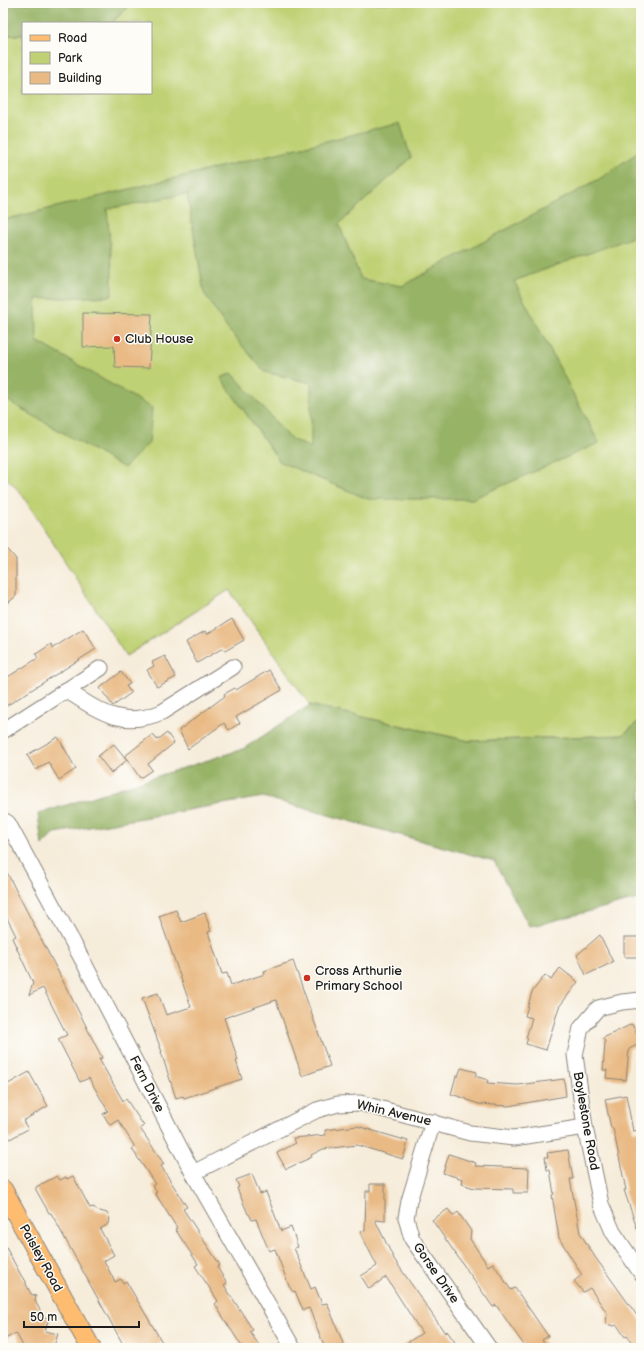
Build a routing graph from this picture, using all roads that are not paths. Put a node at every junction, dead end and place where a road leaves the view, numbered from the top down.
1 (234, 667) dead end
2 (101, 668) dead end
3 (66, 690) junction
4 (3, 731) edge
5 (3, 820) edge
6 (641, 1000) edge
7 (433, 1122) junction
8 (585, 1127) junction
9 (193, 1173) junction
10 (3, 1190) edge
11 (641, 1273) edge
12 (91, 1348) edge
13 (293, 1348) edge
14 (489, 1348) edge

1 - 3 street
2 - 3 street
3 - 4 street
5 - 9 street, Fern Drive
6 - 8 street, Boylestone Road
7 - 8 street, Whin Avenue
7 - 9 street, Whin Avenue
7 - 14 street, Gorse Drive
8 - 11 street, Boylestone Road
9 - 13 street, Fern Drive
10 - 12 main road, Paisley Road

